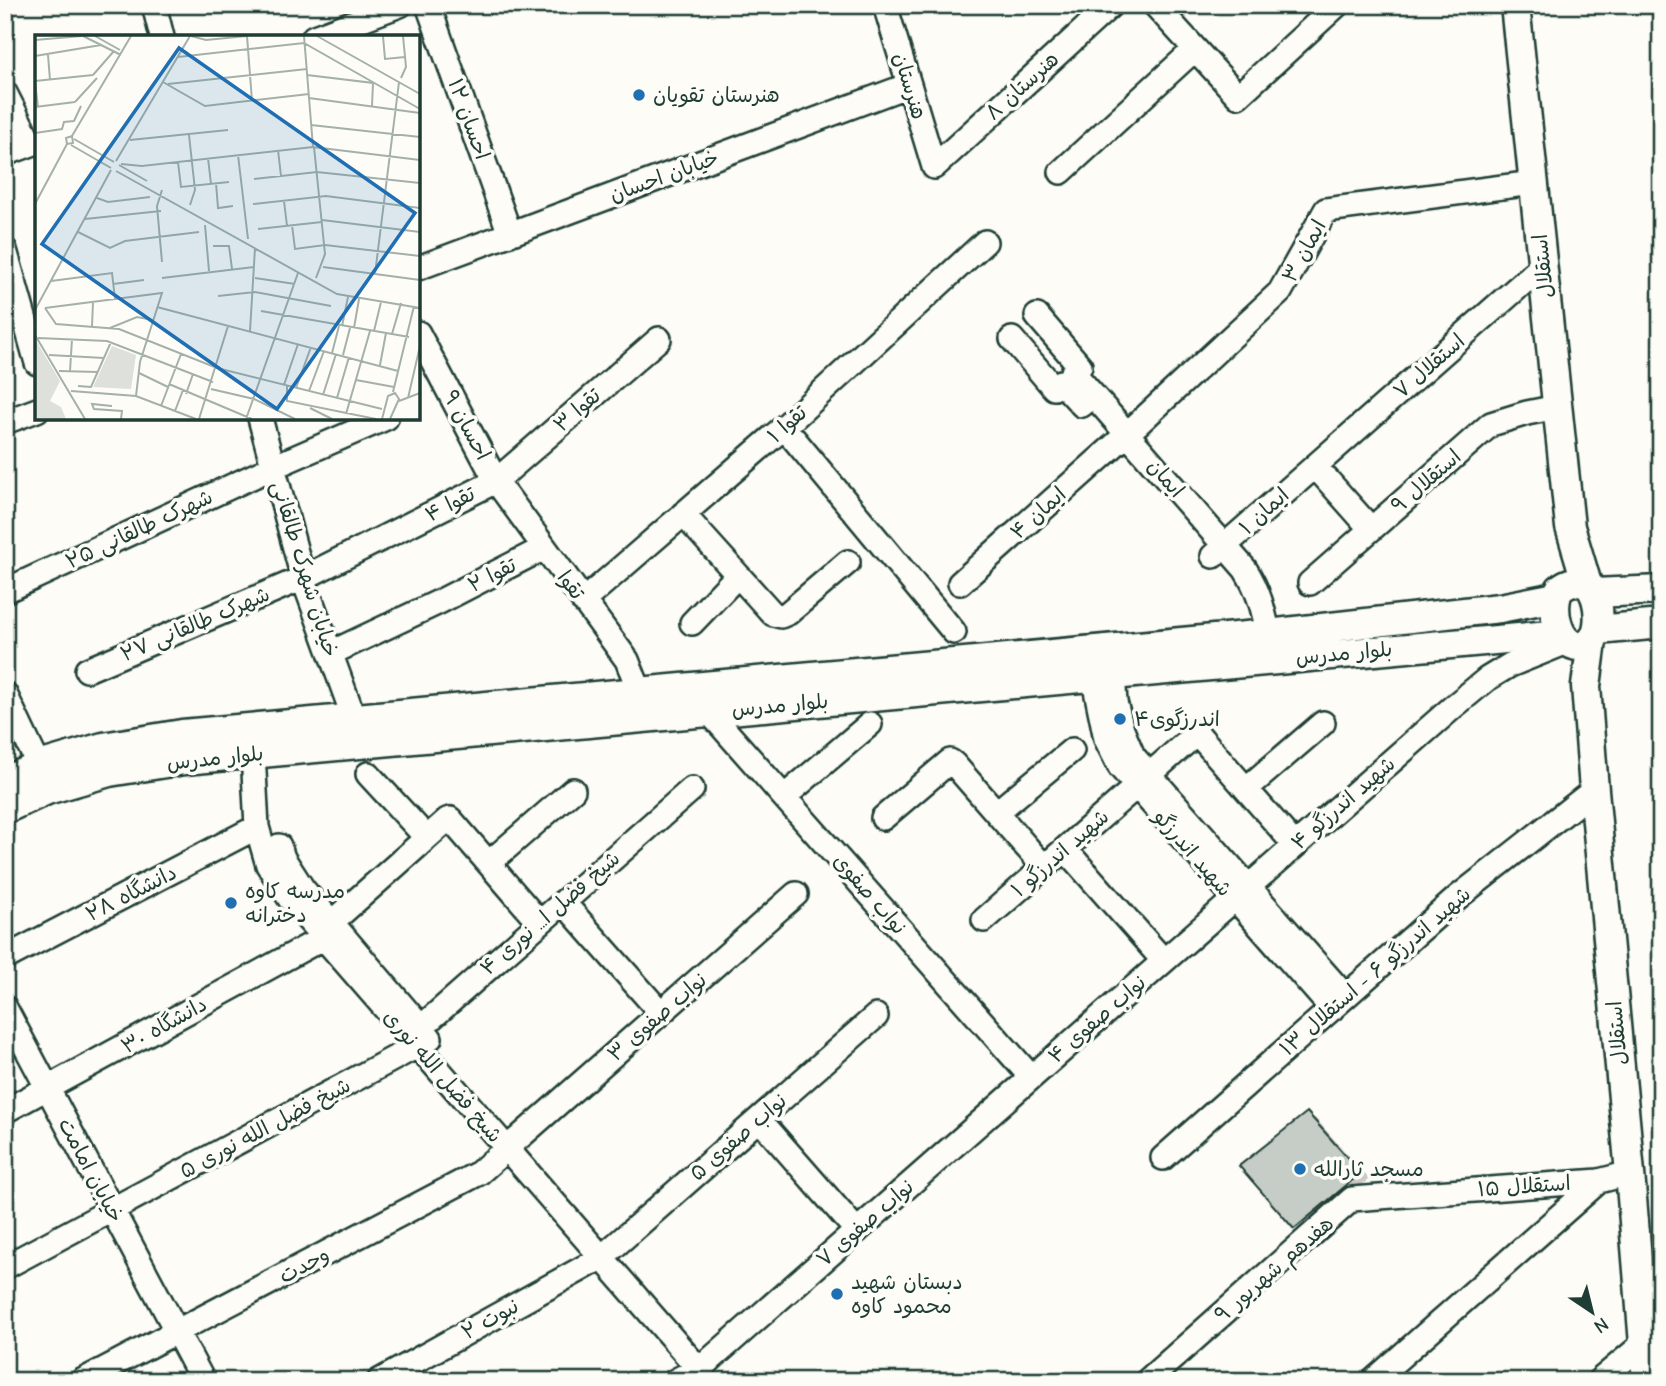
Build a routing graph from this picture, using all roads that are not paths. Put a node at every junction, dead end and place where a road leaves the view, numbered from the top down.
1 (155, 5) edge
2 (400, 5) edge
3 (428, 5) edge
4 (1111, 5) edge
5 (1155, 5) edge
6 (1337, 5) edge
7 (1515, 5) edge
8 (892, 7) edge
9 (162, 35) edge
10 (319, 35) edge
11 (1195, 50) junction
12 (909, 85) junction
13 (8, 99) edge
14 (34, 143) edge
15 (5, 154) edge
16 (934, 167) joint
17 (1061, 172) dead end
18 (1534, 183) junction
19 (510, 233) junction
20 (985, 242) dead end
21 (8, 260) edge
22 (1542, 266) junction
23 (420, 267) edge
24 (1037, 316) dead end
25 (420, 337) edge
26 (1012, 339) dead end
27 (659, 340) dead end
28 (35, 356) edge
29 (1557, 407) junction
30 (35, 411) edge
31 (261, 420) edge
32 (381, 420) edge
33 (5, 422) edge
34 (784, 427) junction
35 (1121, 439) junction
36 (1315, 466) junction
37 (273, 467) junction
38 (496, 481) junction
39 (684, 514) junction
40 (1570, 527) junction
41 (1371, 529) junction
42 (544, 548) junction
43 (1219, 551) junction
44 (848, 562) dead end
45 (738, 575) junction
46 (303, 578) junction
47 (960, 583) dead end
48 (1310, 583) dead end
49 (1590, 589) junction
50 (1661, 590) edge
51 (5, 592) edge
52 (1558, 594) junction
53 (583, 601) junction
54 (692, 623) dead end
55 (1661, 624) edge
56 (954, 632) dead end
57 (1577, 638) junction
58 (1263, 648) junction
59 (331, 653) junction
60 (88, 670) dead end
61 (1103, 675) junction
62 (640, 692) junction
63 (5, 694) edge
64 (709, 712) junction
65 (354, 718) junction
66 (1323, 723) dead end
67 (870, 724) dead end
68 (1072, 750) dead end
69 (260, 753) junction
70 (39, 766) junction
71 (368, 774) dead end
72 (5, 781) edge
73 (1142, 781) junction
74 (692, 789) dead end
75 (1246, 789) junction
76 (573, 790) dead end
77 (1594, 790) junction
78 (784, 797) junction
79 (5, 809) edge
80 (997, 812) junction
81 (883, 818) dead end
82 (257, 827) junction
83 (426, 837) junction
84 (1295, 845) junction
85 (1065, 849) junction
86 (489, 863) junction
87 (1044, 867) junction
88 (1241, 892) junction
89 (796, 894) dead end
90 (563, 902) junction
91 (984, 920) dead end
92 (540, 923) junction
93 (328, 930) junction
94 (5, 958) edge
95 (1163, 960) junction
96 (1338, 1002) junction
97 (5, 1008) edge
98 (661, 1013) junction
99 (876, 1016) dead end
100 (416, 1037) junction
101 (1031, 1077) junction
102 (48, 1089) junction
103 (5, 1111) edge
104 (758, 1119) junction
105 (513, 1144) junction
106 (1163, 1158) dead end
107 (1630, 1173) junction
108 (1599, 1181) junction
109 (1417, 1195) joint
110 (112, 1209) junction
111 (857, 1231) junction
112 (607, 1252) junction
113 (5, 1267) edge
114 (177, 1331) junction
115 (1643, 1344) junction
116 (708, 1368) edge
117 (82, 1381) edge
118 (203, 1381) edge
119 (379, 1381) edge
120 (674, 1381) edge
121 (1147, 1381) edge
122 (1373, 1381) edge
123 (1599, 1381) edge
124 (1647, 1381) edge

1 - 9 street
2 - 10 street
3 - 19 street, احسان ۱۲
4 - 16 street, هنرستان ۸
5 - 11 street
6 - 11 street
7 - 18 main road, استقلال
8 - 12 street, هنرستان
11 - 17 street
12 - 16 street, هنرستان
12 - 19 street, خیابان احسان
13 - 14 street
14 - 15 street
18 - 22 main road, استقلال
18 - 35 street, ایمان ۳
19 - 23 street, خیابان احسان
20 - 34 street, تقوا ۱
21 - 28 street
22 - 29 main road, استقلال
22 - 36 street, استقلال ۷
24 - 35 street, ایمان
25 - 38 street, احسان ۹
26 - 35 street, ایمان
27 - 38 street, تقوا ۳
29 - 40 main road, استقلال
29 - 41 street, استقلال ۹
30 - 33 street
31 - 37 street, خیابان شهرک طالقانی
32 - 37 street, شهرک طالقانی ۲۵
34 - 39 street, تقوا ۱
34 - 56 street
35 - 43 street, ایمان
35 - 47 street, ایمان ۴
36 - 41 street
36 - 43 street, ایمان ۱
37 - 46 street, خیابان شهرک طالقانی
37 - 51 street, شهرک طالقانی ۲۵
38 - 42 street, تقوا
38 - 46 street, تقوا ۴
39 - 45 street
39 - 53 street, تقوا ۱
40 - 49 main road, استقلال
40 - 52 main road, استقلال
41 - 48 street, استقلال ۹
42 - 53 street, تقوا
42 - 59 street, تقوا ۲
43 - 58 street, ایمان
44 - 45 street
45 - 54 street
46 - 59 street, خیابان شهرک طالقانی
46 - 60 street, شهرک طالقانی ۲۷
49 - 50 main road
49 - 52 main road
49 - 57 main road
52 - 57 main road
52 - 58 main road, بلوار مدرس
53 - 62 street, تقوا
55 - 57 main road, بلوار مدرس
57 - 58 main road, بلوار مدرس
57 - 77 main road, استقلال
57 - 84 street, شهید اندرزگو ۴
58 - 61 main road, بلوار مدرس
58 - 62 main road, بلوار مدرس
59 - 65 street, خیابان شهرک طالقانی
61 - 64 main road, بلوار مدرس
61 - 73 street, شهید اندرزگو
62 - 65 main road, بلوار مدرس
63 - 70 street
64 - 69 main road, بلوار مدرس
64 - 78 street, نواب صفوی
65 - 70 main road, بلوار مدرس
66 - 75 street
67 - 78 street
68 - 80 street
69 - 79 main road, بلوار مدرس
69 - 82 street, شیخ فضل الله نوری
69 - 93 street, شیخ فضل الله نوری
70 - 72 main road, بلوار مدرس
71 - 83 street
73 - 75 street, شهید اندرزگو ۱
73 - 85 street, شهید اندرزگو ۱
73 - 88 street, شهید اندرزگو
74 - 90 street, شیخ فضل ا... نوری ۴
75 - 84 street
76 - 86 street
77 - 96 street, شهید اندرزگو ۶ - استقلال ۱۳
77 - 107 main road, استقلال
78 - 101 street, نواب صفوی
80 - 81 street
80 - 87 street
82 - 93 street, شیخ فضل الله نوری
82 - 94 street, دانشگاه ۲۸
83 - 86 street, دانشگاه ۳۰
83 - 93 street, دانشگاه ۳۰
84 - 88 street, شهید اندرزگو ۴
85 - 87 street, شهید اندرزگو ۱
85 - 95 street
86 - 92 street
87 - 91 street, شهید اندرزگو ۱
88 - 95 street, شهید اندرزگو ۴
88 - 96 street, شهید اندرزگو
89 - 98 street, نواب صفوی ۳
90 - 92 street, شیخ فضل ا... نوری ۴
90 - 98 street
92 - 100 street, شیخ فضل ا... نوری ۴
93 - 100 street, شیخ فضل الله نوری
93 - 102 street, دانشگاه ۳۰
95 - 101 street, نواب صفوی ۴
96 - 106 street, شهید اندرزگو ۶ - استقلال ۱۳
97 - 102 street, خیابان امامت
98 - 105 street, نواب صفوی ۳
99 - 104 street, نواب صفوی ۵
100 - 105 street, شیخ فضل الله نوری
100 - 110 street, شیخ فضل‌ الله نوری ۵
101 - 111 street, نواب صفوی ۷
102 - 103 street, دانشگاه ۳۰
102 - 110 street, خیابان امامت
104 - 111 street
104 - 112 street, نواب صفوی ۵
105 - 112 street, شیخ فضل الله نوری
105 - 114 street, وحدت
107 - 108 street, استقلال ۱۵
107 - 115 main road, استقلال
108 - 109 street, استقلال ۱۵
108 - 122 street
109 - 121 street, هفدهم شهریور ۹
110 - 113 street, شیخ فضل‌ الله نوری ۵
110 - 114 street, خیابان امامت
111 - 116 street, نواب صفوی ۷
112 - 116 street, شیخ فضل الله نوری
112 - 119 street, نبوت ۲
114 - 117 street, وحدت
114 - 118 street, خیابان امامت
115 - 123 street
115 - 124 main road, استقلال
116 - 120 street, نواب صفوی ۷

